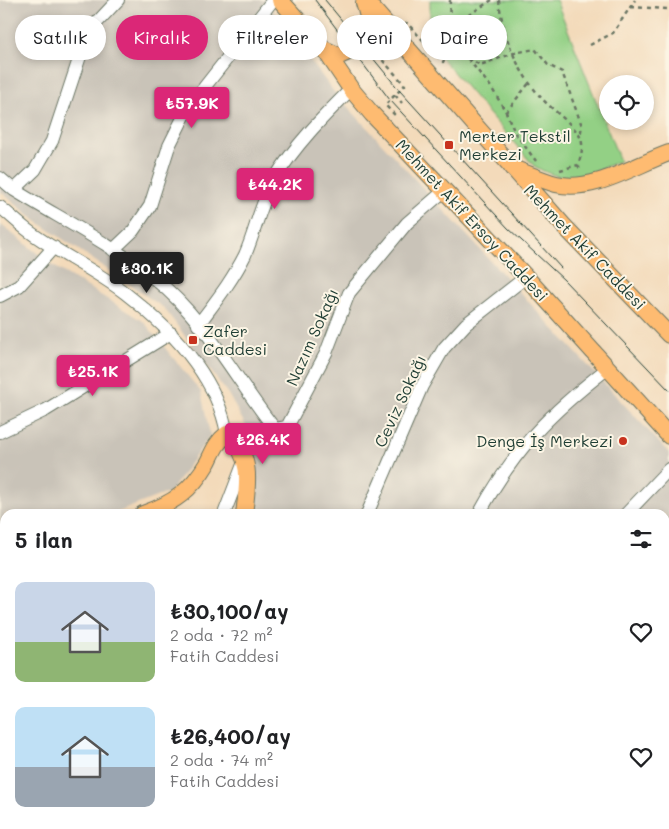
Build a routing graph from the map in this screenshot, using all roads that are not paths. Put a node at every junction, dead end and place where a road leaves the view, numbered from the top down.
1 (118, 0) edge
2 (273, 0) edge
3 (280, 0) edge
4 (364, 0) edge
5 (293, 15) edge
6 (327, 50) edge
7 (327, 53) edge
8 (351, 89) junction
9 (669, 153) edge
10 (510, 168) junction
11 (0, 178) edge
12 (14, 190) junction
13 (444, 191) junction
14 (0, 207) edge
15 (54, 247) junction
16 (113, 250) junction
17 (526, 277) junction
18 (0, 296) edge
19 (198, 325) junction
20 (171, 333) junction
21 (669, 334) edge
22 (608, 368) junction
23 (0, 432) edge
24 (227, 434) junction
25 (669, 436) edge
26 (244, 459) junction
27 (669, 469) edge
28 (158, 509) edge
29 (226, 509) edge
30 (245, 509) edge
31 (368, 509) edge
32 (482, 509) edge
33 (631, 509) edge

1 - 12 street
2 - 16 street
3 - 5 main road, Mehmet Akif Ersoy Caddesi
4 - 6 main road
4 - 10 main road, Mehmet Akif Caddesi
7 - 8 main road, Mehmet Akif Ersoy Caddesi
8 - 13 main road, Mehmet Akif Ersoy Caddesi
8 - 19 street
9 - 10 main road
10 - 21 main road, Mehmet Akif Caddesi
11 - 12 street
12 - 16 street
13 - 17 main road, Mehmet Akif Ersoy Caddesi
13 - 19 street, Nazım Sokağı
14 - 15 street
15 - 18 street
15 - 20 street
16 - 19 street
17 - 22 main road, Mehmet Akif Ersoy Caddesi
17 - 31 street, Ceviz Sokağı
20 - 23 street
20 - 24 street
22 - 25 main road, Mehmet Akif Ersoy Caddesi
22 - 32 street
24 - 26 main road
24 - 28 main road
26 - 29 street
26 - 30 main road
27 - 33 street

